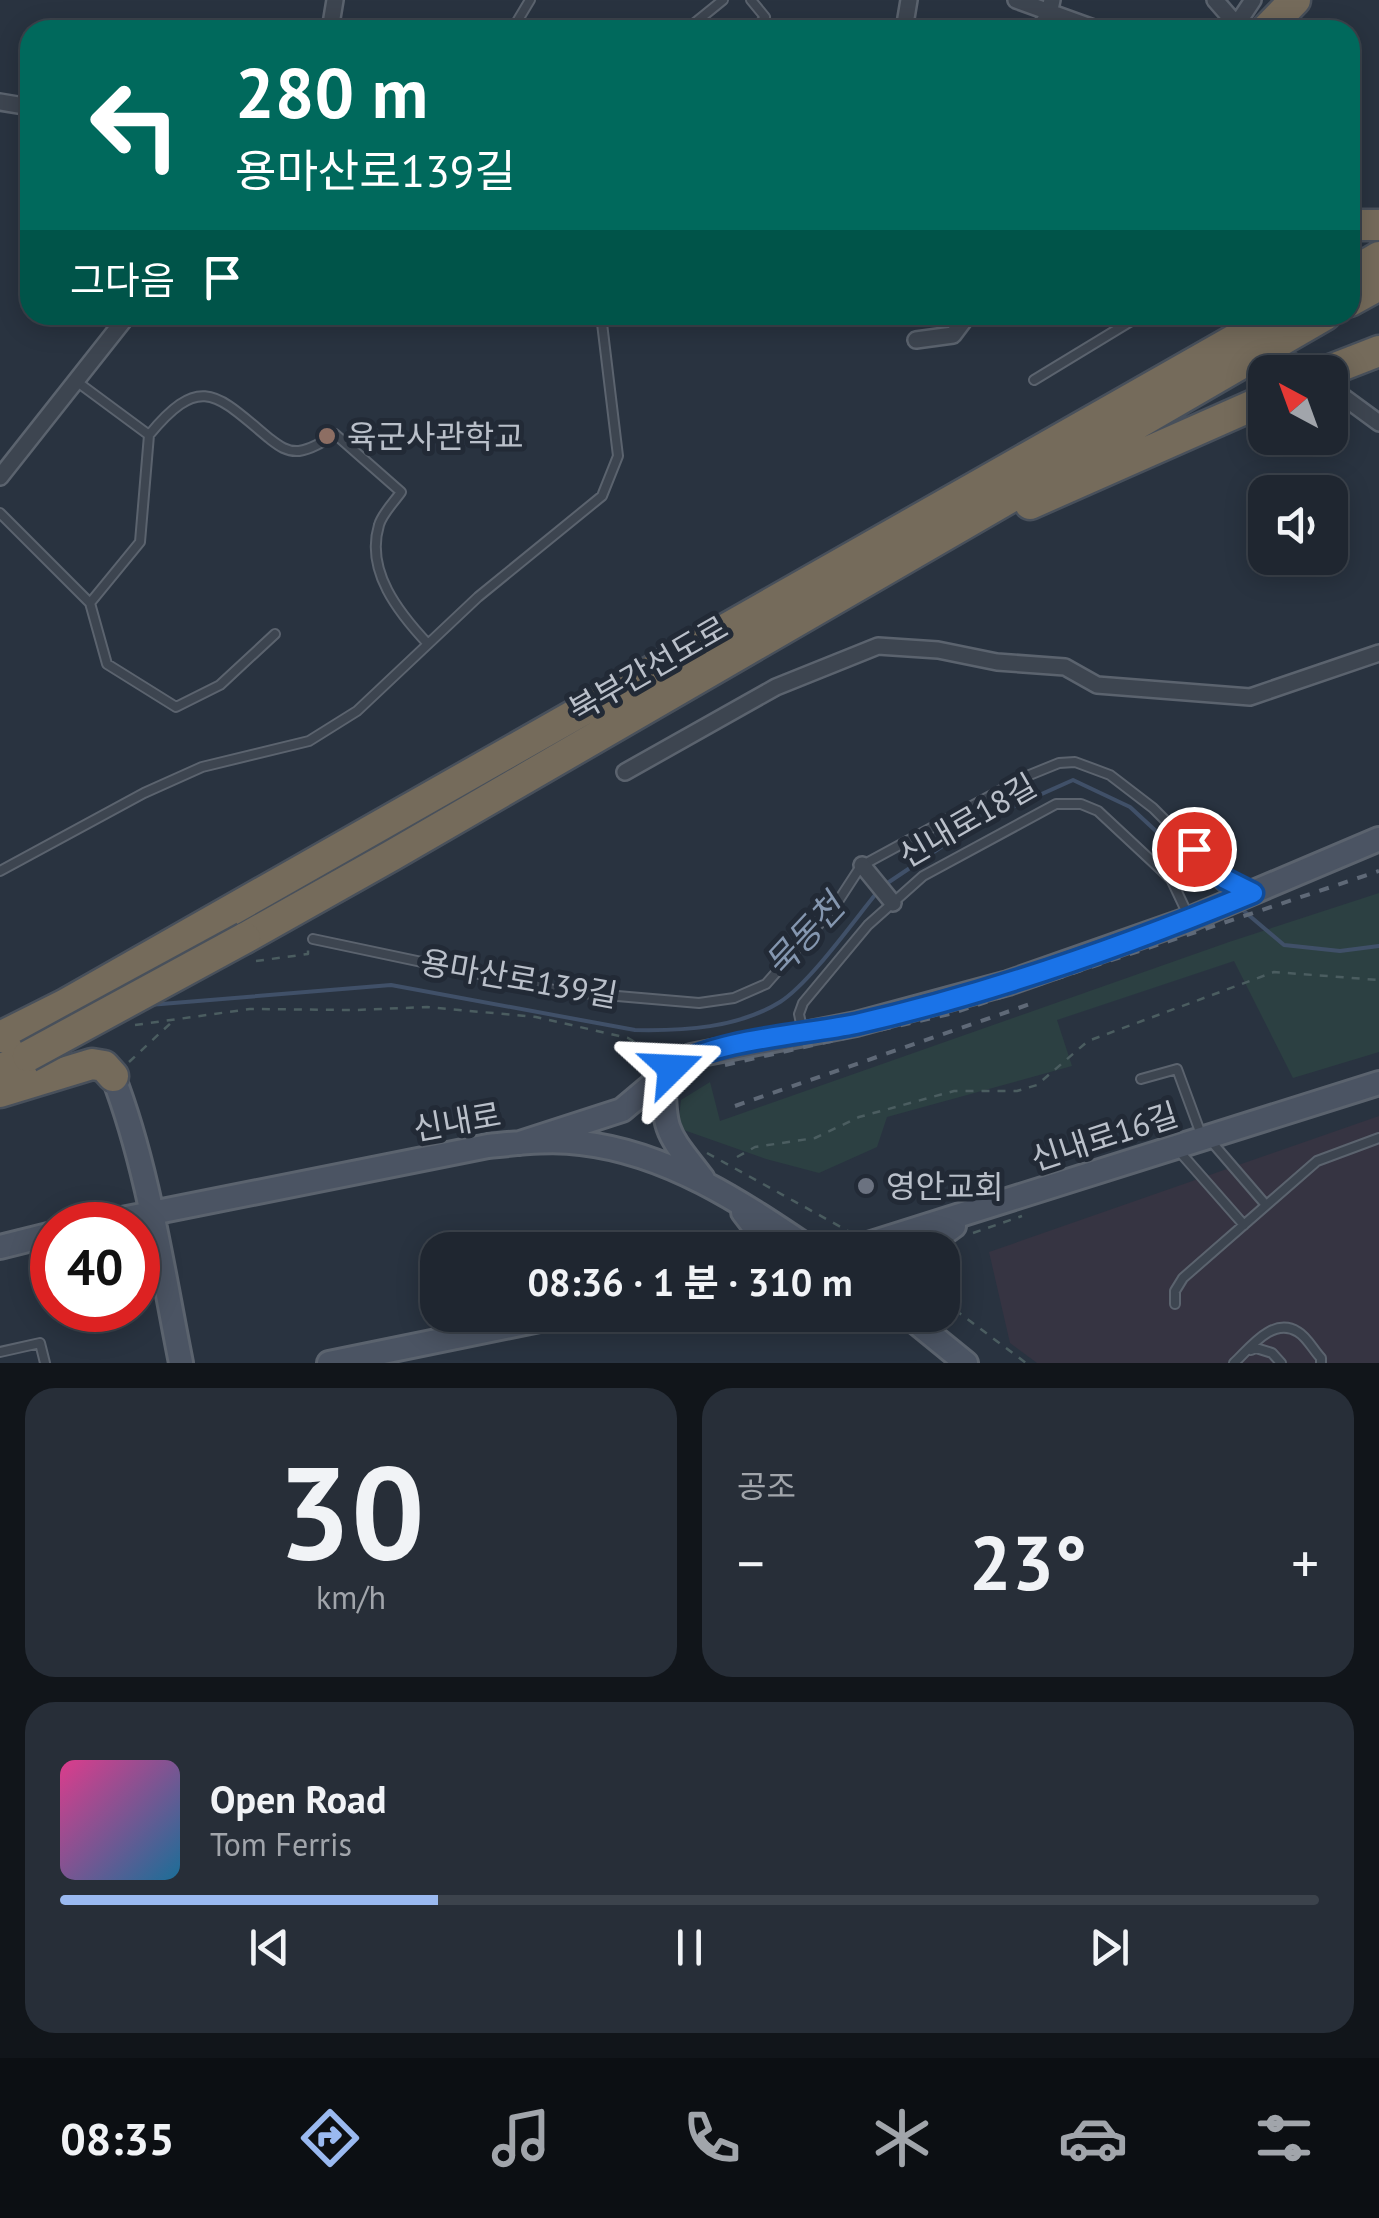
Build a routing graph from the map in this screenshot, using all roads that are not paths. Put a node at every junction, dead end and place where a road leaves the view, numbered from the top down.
1 (723, 0) edge
2 (751, 0) edge
3 (1016, 0) edge
4 (1215, 0) edge
5 (1281, 0) edge
6 (1295, 0) edge
7 (1051, 7) edge
8 (698, 20) edge
9 (763, 20) edge
10 (1079, 20) edge
11 (1238, 20) edge
12 (1257, 20) edge
13 (1261, 20) edge
14 (120, 325) edge
15 (602, 325) edge
16 (960, 325) edge
17 (1125, 325) edge
18 (1232, 325) edge
19 (1261, 325) edge
20 (1308, 325) edge
21 (916, 340) dead end
22 (1379, 351) edge
23 (1348, 363) edge
24 (1193, 364) junction
25 (1034, 380) dead end
26 (76, 381) junction
27 (1348, 400) edge
28 (1248, 407) edge
29 (1379, 423) edge
30 (149, 436) junction
31 (0, 476) edge
32 (0, 513) edge
33 (912, 554) junction
34 (90, 603) junction
35 (275, 634) dead end
36 (428, 644) junction
37 (1379, 653) edge
38 (625, 772) dead end
39 (1379, 839) edge
40 (862, 866) junction
41 (0, 871) edge
42 (1253, 893) junction
43 (894, 903) junction
44 (1190, 919) junction
45 (313, 939) dead end
46 (803, 1034) junction
47 (0, 1038) edge
48 (661, 1065) junction
49 (0, 1070) edge
50 (113, 1076) joint
51 (1141, 1079) dead end
52 (1379, 1083) edge
53 (0, 1092) edge
54 (1205, 1138) junction
55 (1379, 1138) edge
56 (520, 1143) junction
57 (1176, 1148) junction
58 (707, 1183) junction
59 (148, 1202) edge
60 (734, 1202) junction
61 (1266, 1205) junction
62 (160, 1209) edge
63 (979, 1210) junction
64 (1244, 1225) junction
65 (756, 1232) edge
66 (783, 1232) edge
67 (888, 1232) edge
68 (947, 1232) edge
69 (30, 1240) edge
70 (0, 1247) edge
71 (160, 1258) edge
72 (1175, 1304) dead end
73 (481, 1332) edge
74 (928, 1332) edge
75 (937, 1332) edge
76 (942, 1343) junction
77 (0, 1352) edge
78 (1244, 1354) junction
79 (45, 1363) edge
80 (182, 1363) edge
81 (329, 1363) edge
82 (966, 1363) edge
83 (1234, 1363) edge
84 (1281, 1363) edge
85 (1321, 1363) edge

1 - 8 lane
2 - 9 lane
3 - 7 street
4 - 11 street
5 - 12 highway
6 - 13 highway
7 - 10 street
14 - 26 street
15 - 36 lane
16 - 21 street
17 - 25 lane
18 - 24 highway
19 - 24 highway, 북부간선도로
20 - 33 highway, 북부간선도로
22 - 23 highway
24 - 47 highway, 북부간선도로
26 - 30 lane
26 - 31 street
27 - 29 street
28 - 33 highway
30 - 34 lane
30 - 36 lane
32 - 34 lane
33 - 49 highway, 북부간선도로, bridge
34 - 35 lane
36 - 41 lane
37 - 38 street
39 - 42 street
40 - 42 lane, 용마산로139길
40 - 43 street
40 - 45 lane, 용마산로139길
42 - 44 street
43 - 44 lane, 신내로18길
43 - 46 lane, 신내로18길
44 - 46 street
46 - 48 street
48 - 56 street
48 - 58 street
50 - 53 highway
50 - 59 street
51 - 54 lane
52 - 54 street, 신내로16길
54 - 57 street, 신내로16길
54 - 61 lane
55 - 61 lane
56 - 58 street, 신내로
56 - 62 street, 신내로
57 - 63 street, 신내로16길
57 - 64 lane
58 - 60 street, 신내로
60 - 65 street
60 - 66 street, 신내로
61 - 64 lane
63 - 67 street, 신내로16길
63 - 68 street
64 - 72 lane
69 - 70 street
71 - 80 street
73 - 81 street
74 - 76 street
75 - 76 street
76 - 82 street
77 - 79 lane
78 - 83 lane
78 - 84 lane
78 - 85 lane

